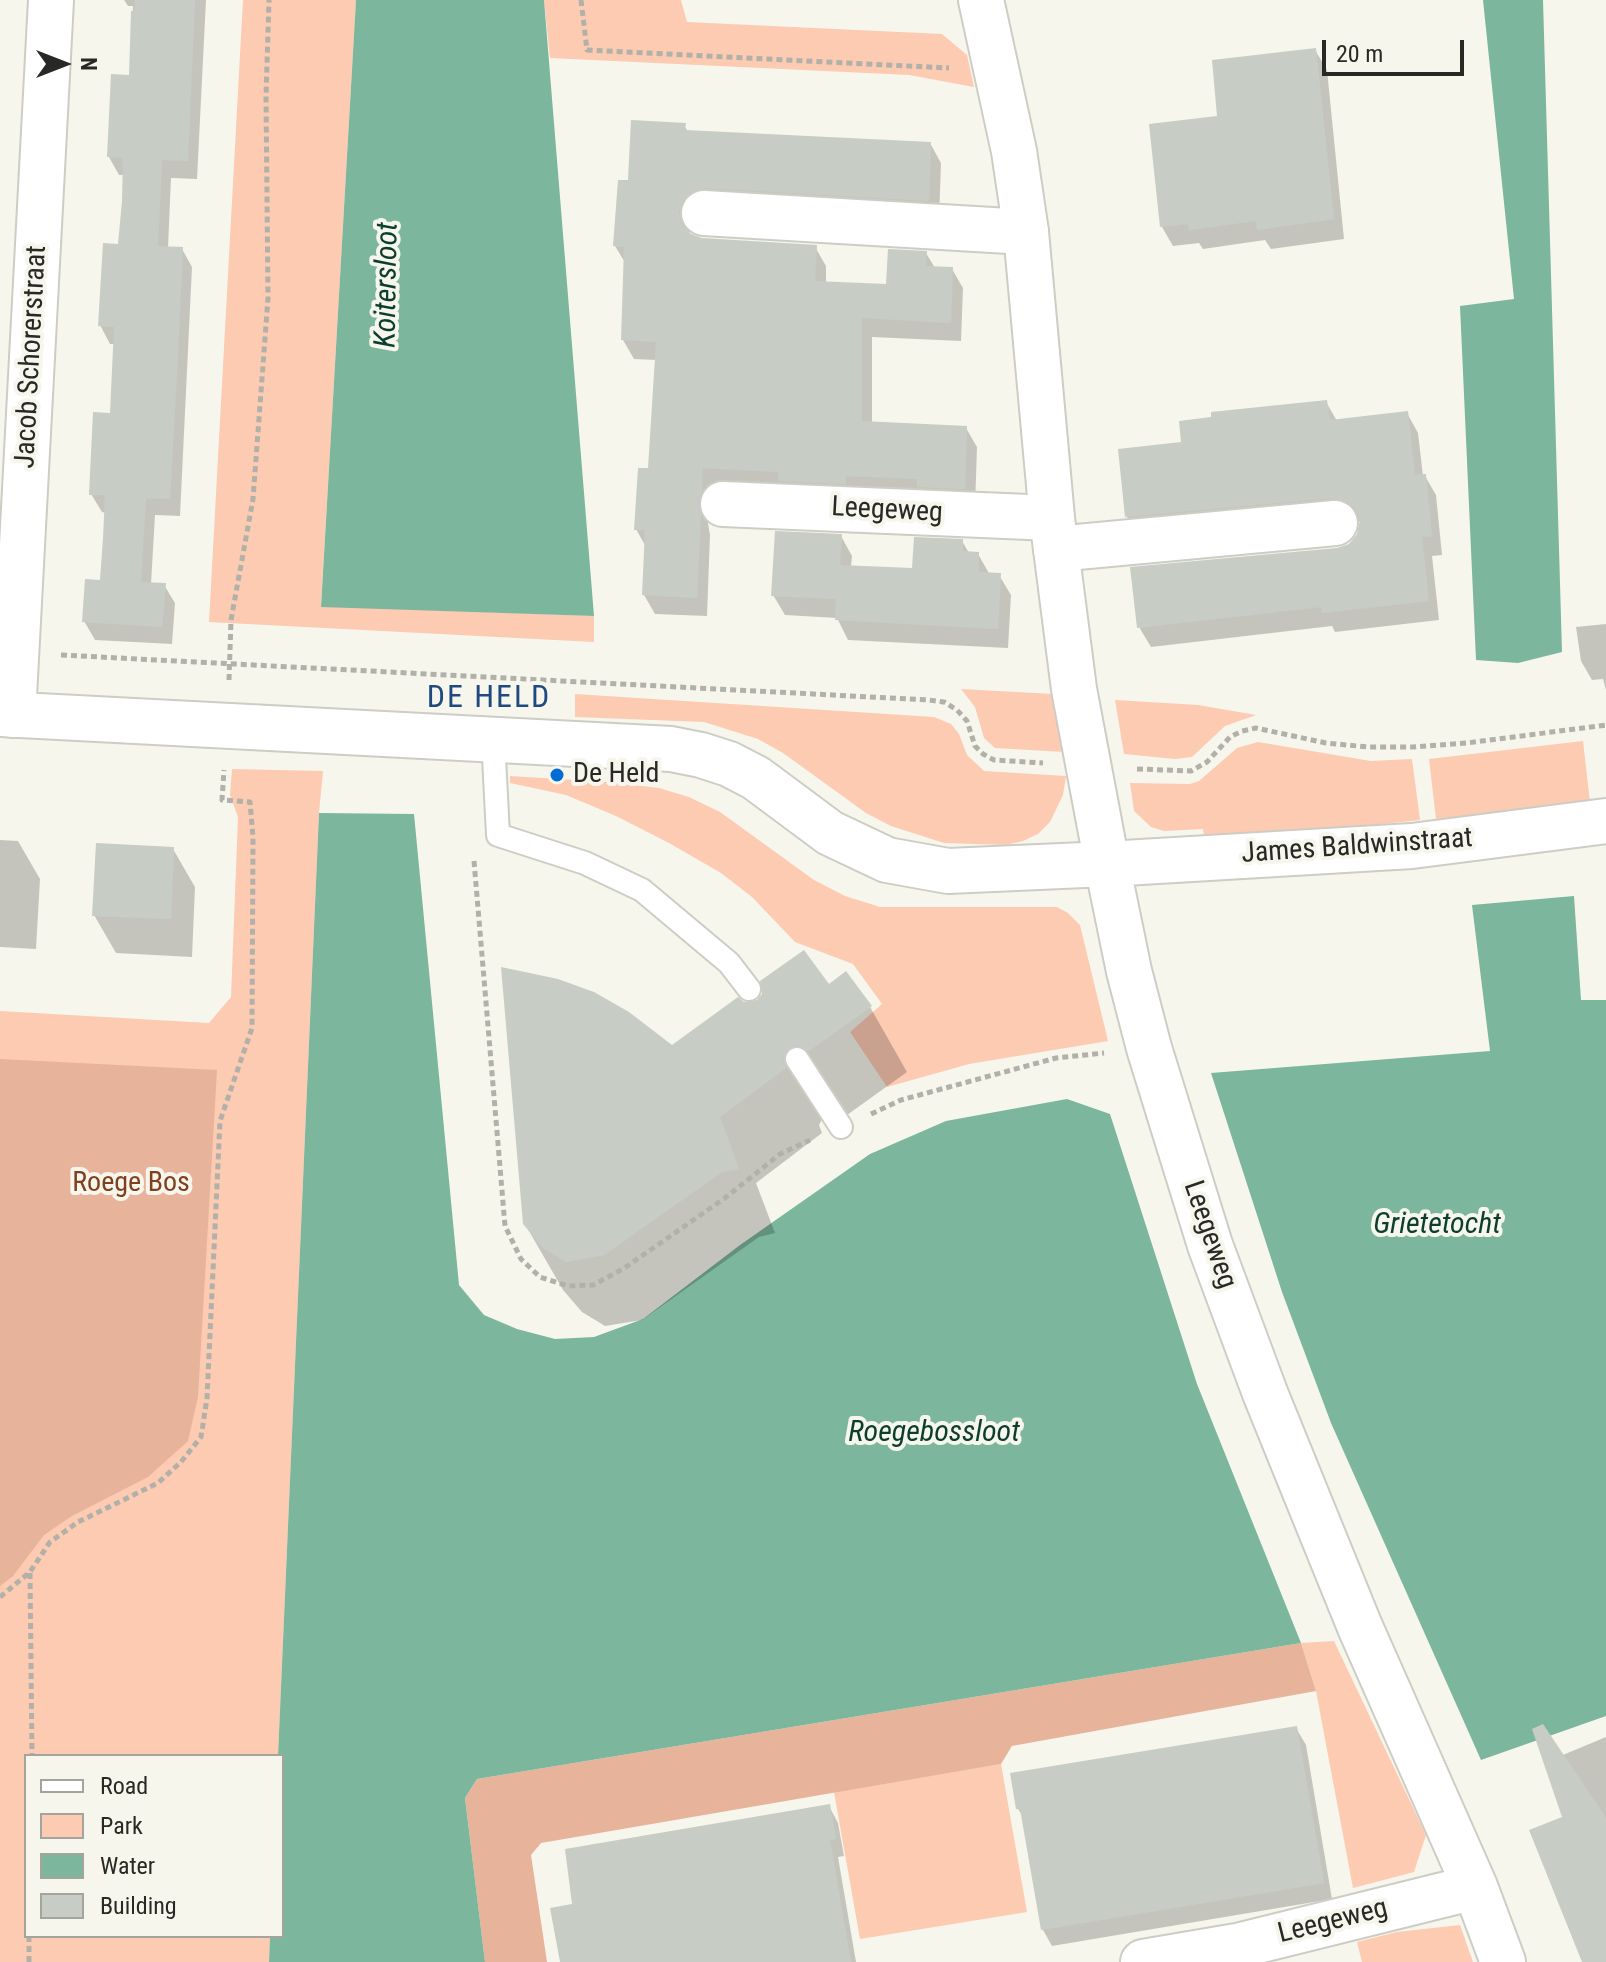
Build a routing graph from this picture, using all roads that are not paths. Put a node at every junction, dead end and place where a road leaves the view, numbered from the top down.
1 (51, 0) edge
2 (981, 0) edge
3 (704, 213) dead end
4 (1026, 232) junction
5 (723, 504) dead end
6 (1335, 523) dead end
7 (1054, 534) junction
8 (6, 714) edge
9 (493, 738) junction
10 (1606, 821) edge
11 (1107, 864) junction
12 (749, 989) dead end
13 (797, 1059) dead end
14 (841, 1127) road end
15 (1475, 1887) junction
16 (1143, 1962) edge
17 (1503, 1962) edge

1 - 8 street, Jacob Schorerstraat
2 - 4 street, Leegeweg
3 - 4 street
4 - 7 street, Leegeweg
5 - 7 street, Leegeweg
6 - 7 street, Leegeweg
7 - 11 street, Leegeweg
8 - 9 street
9 - 11 street
9 - 12 lane
10 - 11 street, James Baldwinstraat
11 - 15 street, Leegeweg
13 - 14 lane
15 - 16 street, Leegeweg
15 - 17 street, Leegeweg

